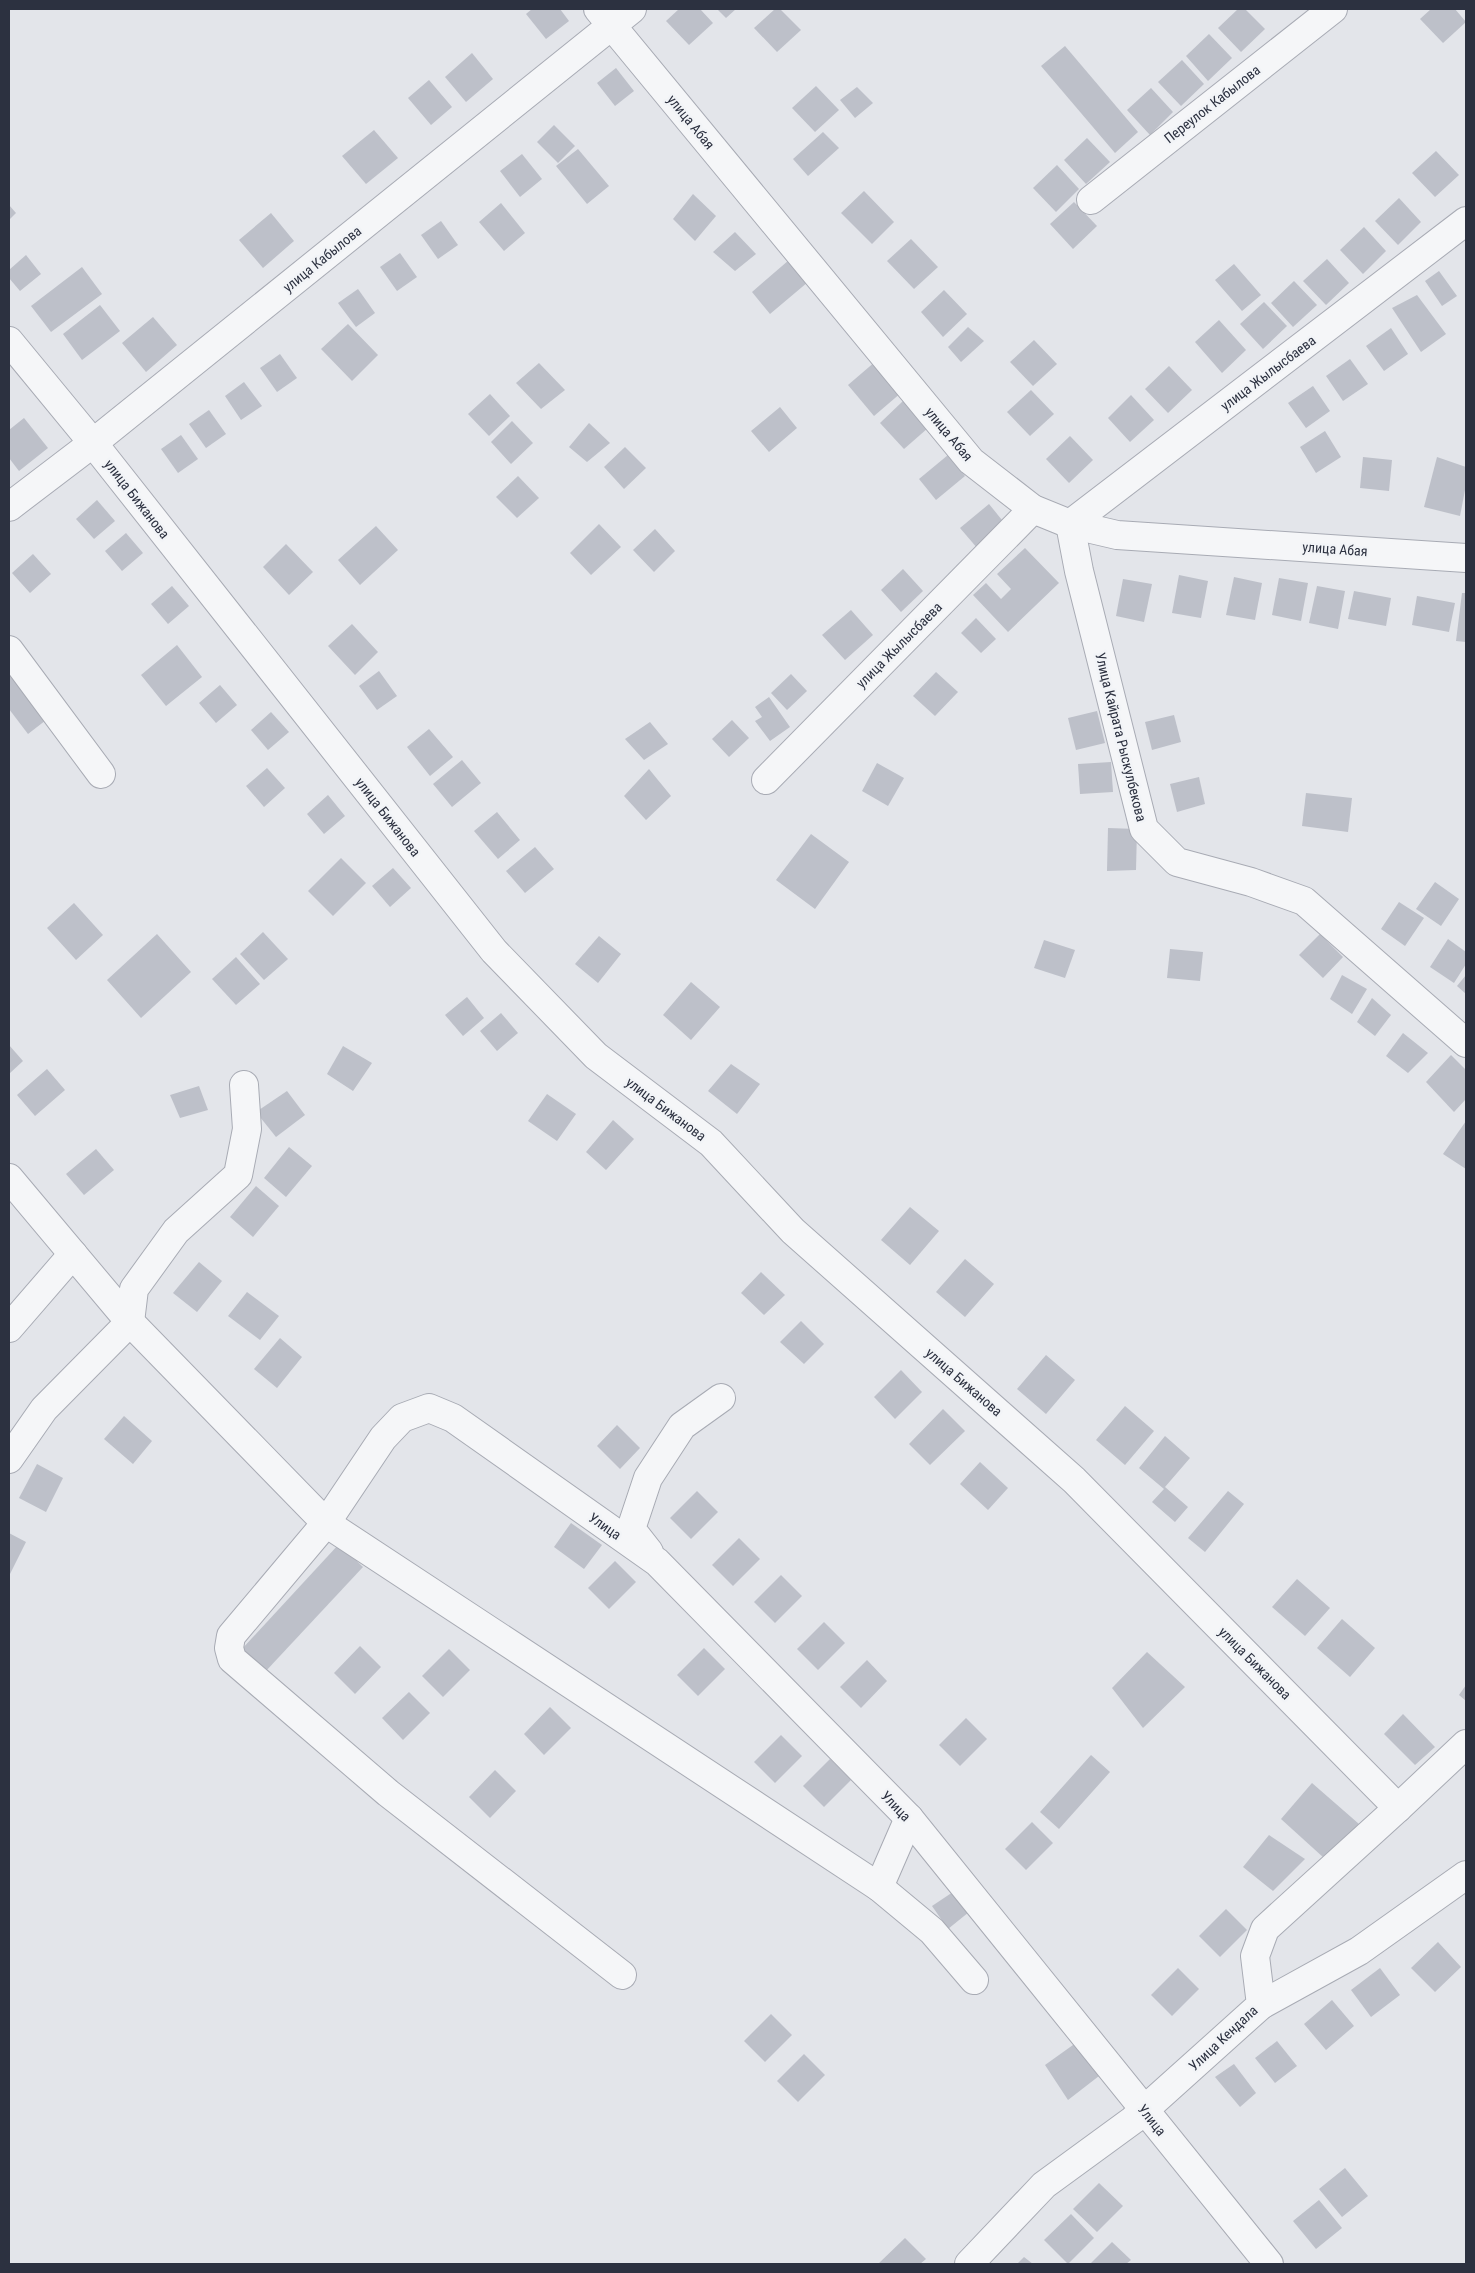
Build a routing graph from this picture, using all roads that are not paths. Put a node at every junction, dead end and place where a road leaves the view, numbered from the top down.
1 (1333, 9) edge
2 (614, 14) edge
3 (1091, 200) dead end
4 (1466, 221) edge
5 (9, 341) edge
6 (93, 443) junction
7 (9, 507) edge
8 (1033, 509) junction
9 (1070, 524) junction
10 (1466, 558) edge
11 (9, 650) edge
12 (102, 774) dead end
13 (766, 780) dead end
14 (1466, 1043) edge
15 (244, 1085) dead end
16 (9, 1178) edge
17 (72, 1254) junction
18 (130, 1322) junction
19 (9, 1328) edge
20 (721, 1398) dead end
21 (9, 1459) edge
22 (326, 1523) junction
23 (657, 1562) junction
24 (1466, 1744) edge
25 (1398, 1808) junction
26 (909, 1818) junction
27 (1466, 1874) edge
28 (878, 1887) junction
29 (622, 1975) dead end
30 (974, 1980) dead end
31 (1261, 2005) junction
32 (1144, 2110) junction
33 (969, 2264) edge
34 (1269, 2264) edge

1 - 3 street, Переулок Кабылова
2 - 6 street, улица Кабылова
2 - 8 street, улица Абая
4 - 9 street, улица Жылысбаева
5 - 6 street, улица Бижанова
6 - 7 street, улица Кабылова
6 - 25 street, улица Бижанова
8 - 9 street, улица Абая
8 - 13 street, улица Жылысбаева
9 - 10 street, улица Абая
9 - 14 street, Улица Кайрата Рыскулбекова
11 - 12 street
15 - 18 street
16 - 17 street
17 - 18 street
17 - 19 street
18 - 21 street
18 - 22 street
20 - 23 street
22 - 23 street, Улица
22 - 28 street
22 - 29 street, Улица
23 - 26 street, Улица
24 - 25 street, Улица Кендала
25 - 31 street, Улица Кендала
26 - 28 street
26 - 32 street, Улица
27 - 31 street
28 - 30 street
31 - 32 street, Улица Кендала
32 - 33 street, Улица Кендала
32 - 34 street, Улица

